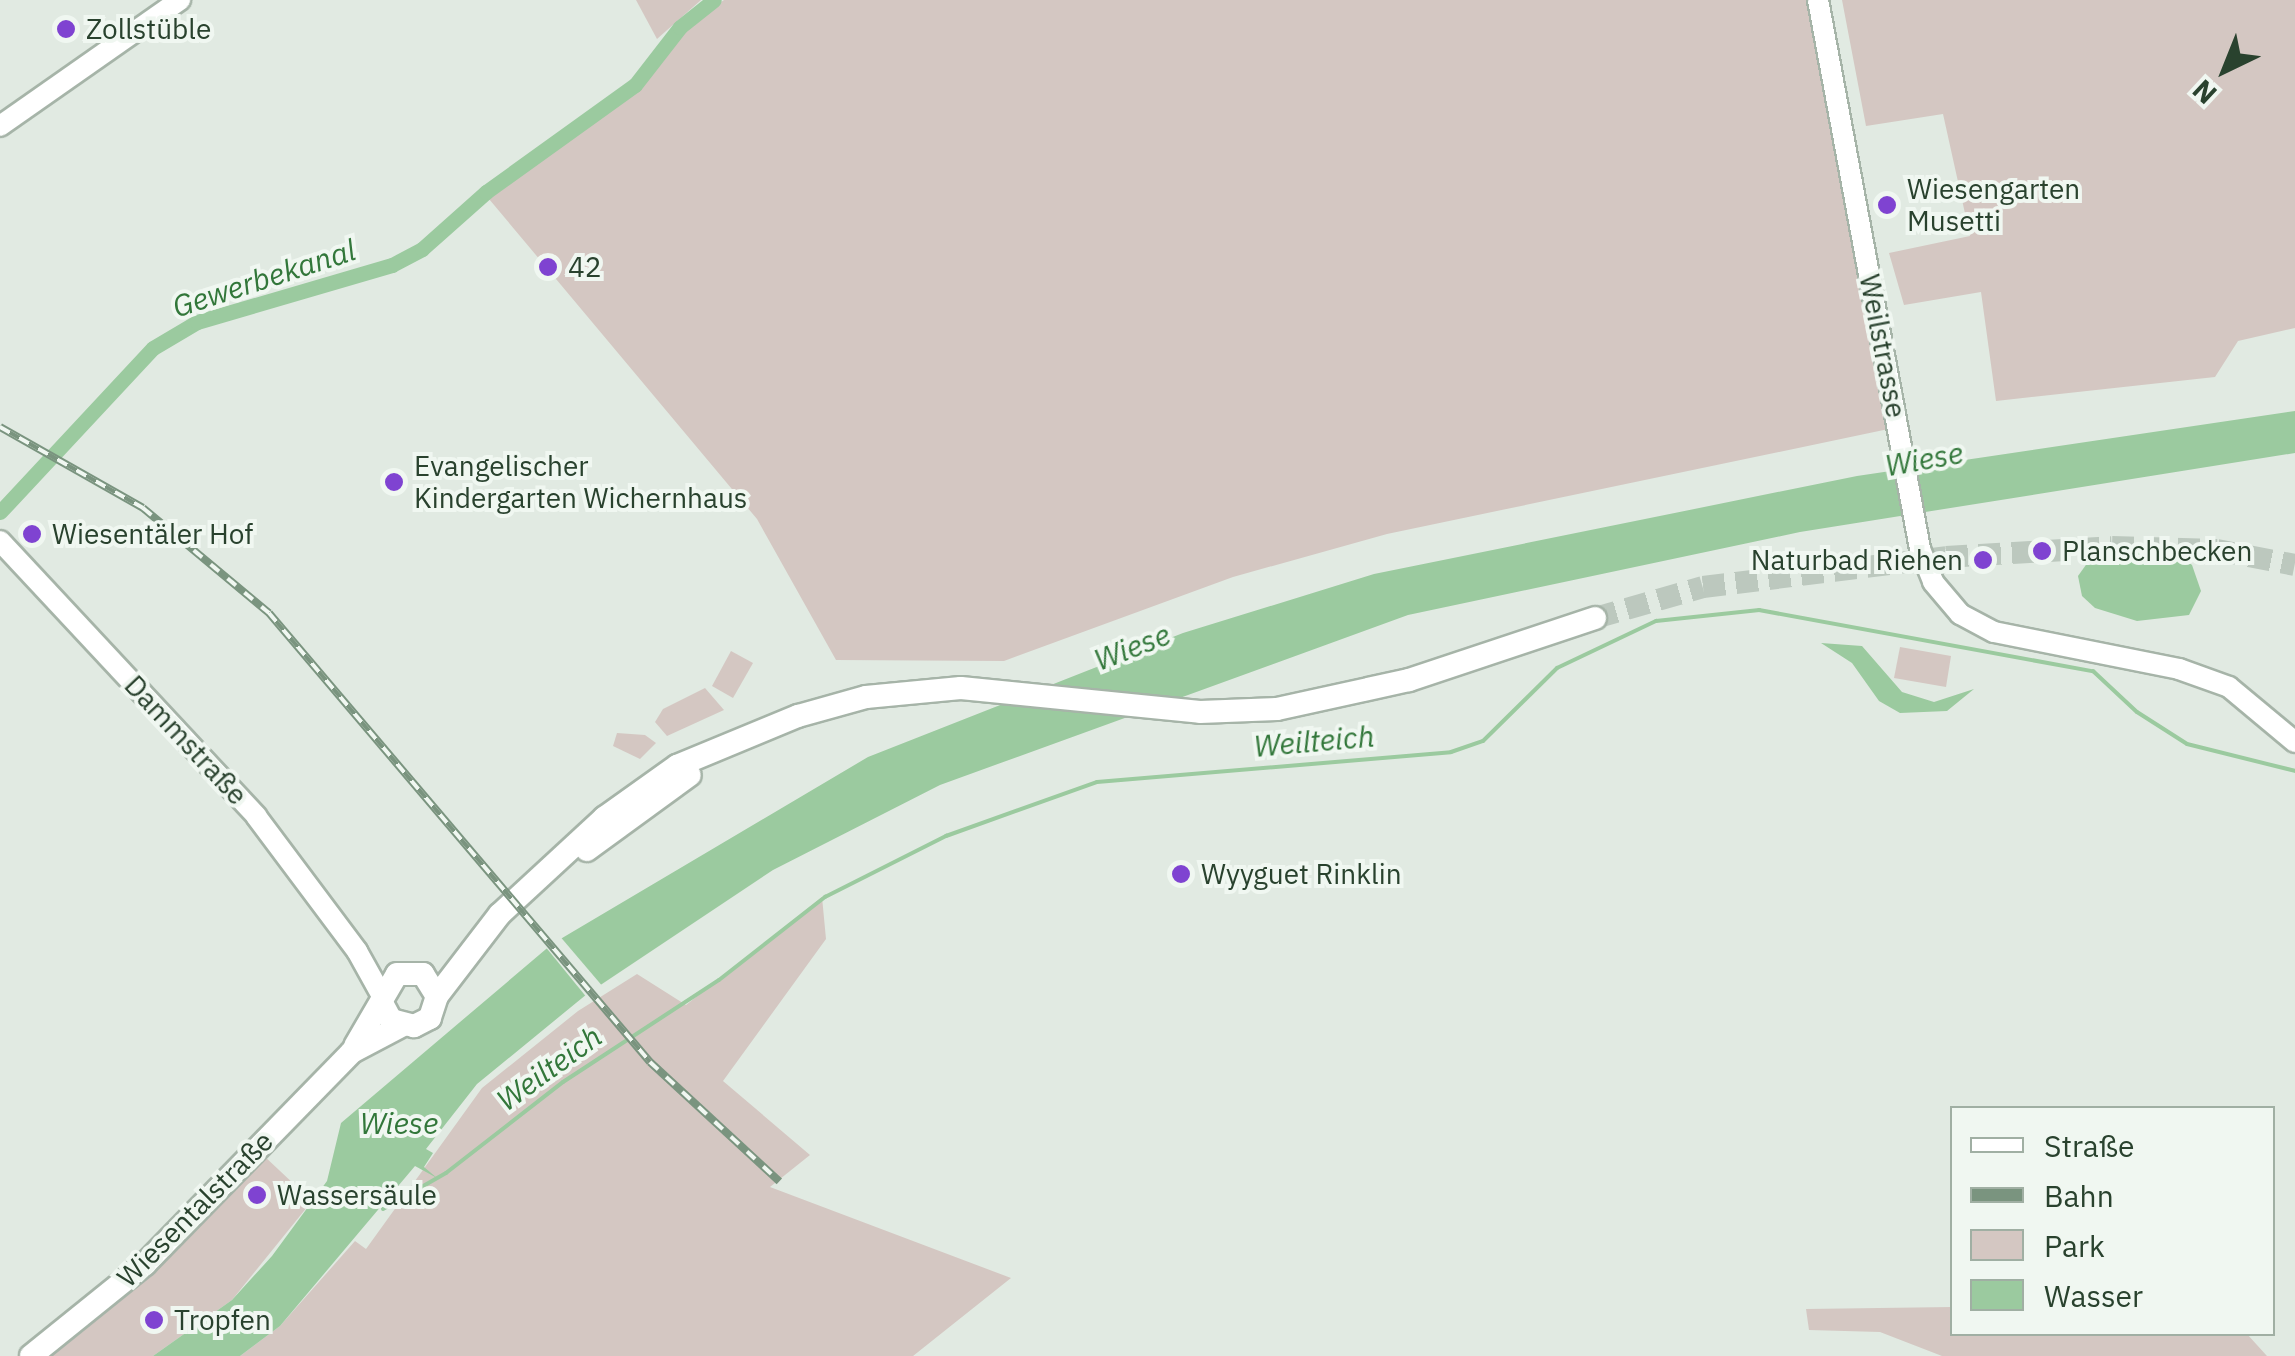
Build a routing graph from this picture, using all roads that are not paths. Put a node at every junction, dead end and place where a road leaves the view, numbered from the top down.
1 (180, 0) edge
2 (1818, 0) edge
3 (0, 126) edge
4 (0, 541) edge
5 (1595, 618) tunnel mouth
6 (2295, 742) edge
7 (728, 745) junction
8 (621, 805) junction
9 (616, 829) junction
10 (551, 870) junction
11 (470, 947) junction
12 (357, 951) junction
13 (410, 972) junction
14 (438, 996) junction
15 (382, 999) junction
16 (402, 1026) junction
17 (352, 1052) junction
18 (31, 1356) edge

1 - 3 street
2 - 6 street, Weilstrasse
4 - 12 street, Dammstraße
5 - 7 main road
7 - 8 main road
7 - 9 main road
8 - 9 main road
8 - 10 main road
9 - 10 main road
10 - 11 main road
11 - 13 main road
11 - 14 main road
12 - 13 street, Dammstraße
12 - 15 street, Dammstraße
13 - 14 main road
13 - 15 main road, Wiesentalstraße
14 - 16 main road, Wiesentalstraße
15 - 16 main road
15 - 17 main road, Wiesentalstraße
16 - 17 main road, Wiesentalstraße
17 - 18 main road, Wiesentalstraße

